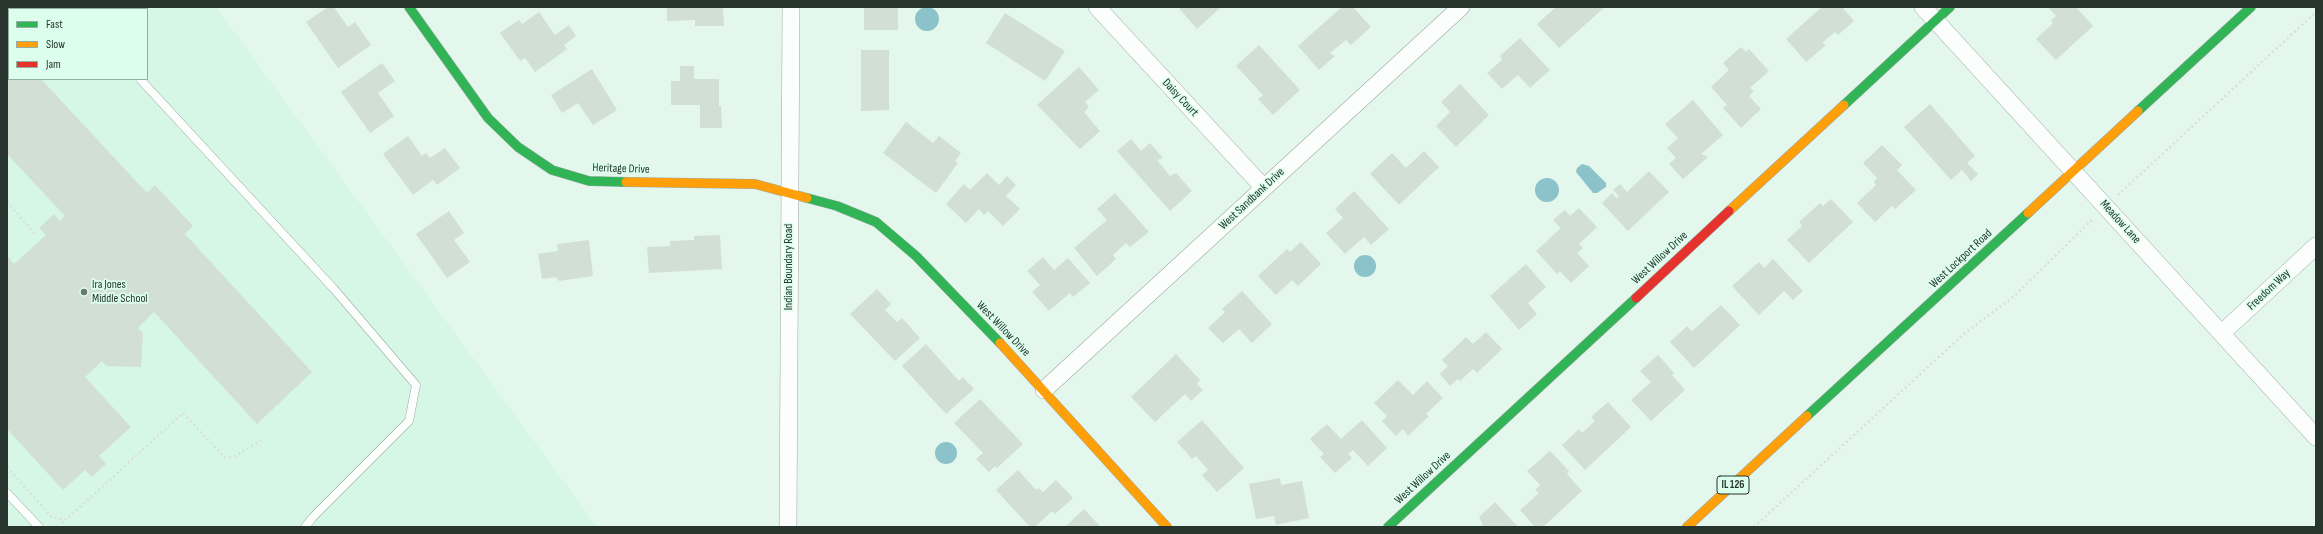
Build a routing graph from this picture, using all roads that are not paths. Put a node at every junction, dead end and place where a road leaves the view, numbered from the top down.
1 (409, 7) edge
2 (791, 7) edge
3 (1097, 7) edge
4 (1461, 7) edge
5 (1923, 7) edge
6 (1950, 7) edge
7 (2252, 7) edge
8 (1935, 20) junction
9 (141, 80) edge
10 (2074, 171) junction
11 (1264, 188) junction
12 (790, 192) junction
13 (2316, 246) edge
14 (2222, 334) junction
15 (1044, 390) junction
16 (2316, 437) edge
17 (7, 492) edge
18 (39, 527) edge
19 (306, 527) edge
20 (788, 527) edge
21 (1167, 527) edge
22 (1388, 527) edge
23 (1687, 527) edge

1 - 12 street, Heritage Drive
2 - 12 street, Indian Boundary Road
3 - 11 street, Daisy Court
4 - 11 street, West Sandbank Drive
5 - 8 street, Meadow Lane
6 - 8 street, West Willow Drive
7 - 10 street, West Lockport Road
8 - 10 street, Meadow Lane
8 - 22 street, West Willow Drive
9 - 19 lane
10 - 14 street, Meadow Lane
10 - 23 street, West Lockport Road / IL 126
11 - 15 street, West Sandbank Drive
12 - 15 street, West Willow Drive
12 - 20 street, Indian Boundary Road
13 - 14 street, Freedom Way
14 - 16 street, Meadow Lane
15 - 21 street, West Willow Drive
17 - 18 lane

